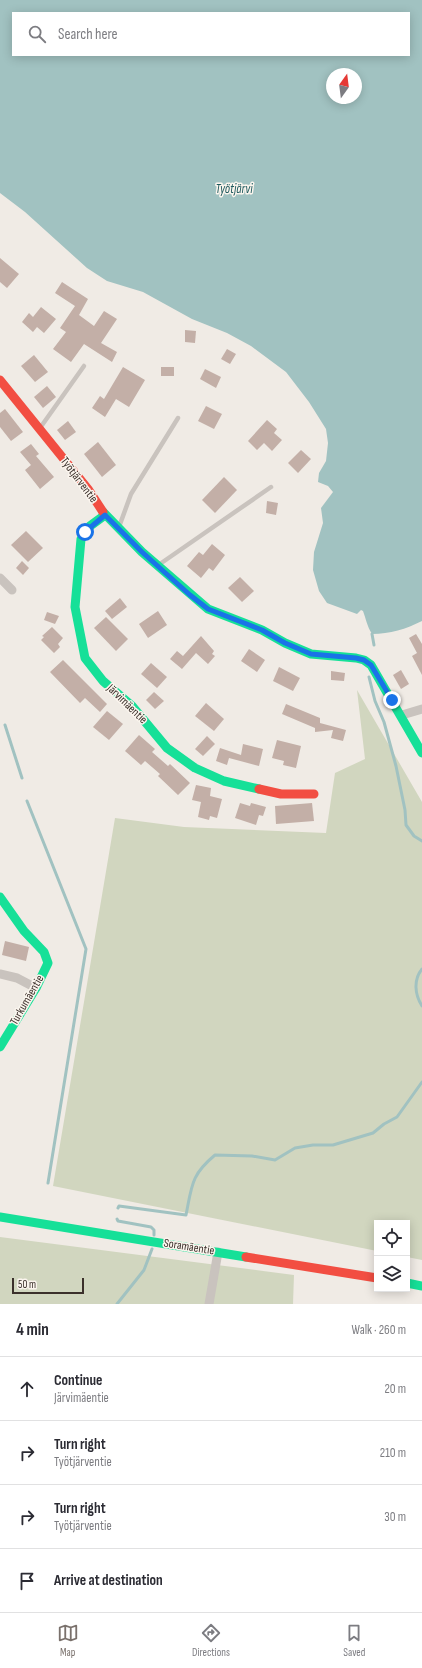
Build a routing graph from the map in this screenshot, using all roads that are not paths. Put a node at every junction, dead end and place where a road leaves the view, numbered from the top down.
1 (84, 366) dead end
2 (0, 380) edge
3 (178, 418) dead end
4 (39, 429) junction
5 (271, 487) dead end
6 (105, 515) junction
7 (118, 528) junction
8 (157, 566) junction
9 (0, 578) edge
10 (12, 590) dead end
11 (422, 709) edge
12 (402, 715) junction
13 (422, 753) edge
14 (314, 794) dead end
15 (0, 897) edge
16 (0, 974) edge
17 (36, 988) junction
18 (0, 1047) edge
19 (0, 1217) edge
20 (218, 1252) junction
21 (374, 1278) edge
22 (410, 1284) edge
23 (422, 1286) edge
24 (209, 1304) edge

1 - 4 lane
2 - 4 street, Työtjärventie
3 - 7 lane
4 - 6 street, Työtjärventie
5 - 8 lane
6 - 7 street, Työtjärventie
6 - 14 street, Järvimäentie
7 - 8 street, Työtjärventie
8 - 12 street, Työtjärventie
9 - 10 street
11 - 12 street
12 - 13 street, Työtjärventie
15 - 17 street, Turkumäentie
16 - 17 street
17 - 18 street, Turkumäentie
19 - 20 street, Soramäentie
20 - 21 street, Soramäentie
20 - 24 street
22 - 23 street

